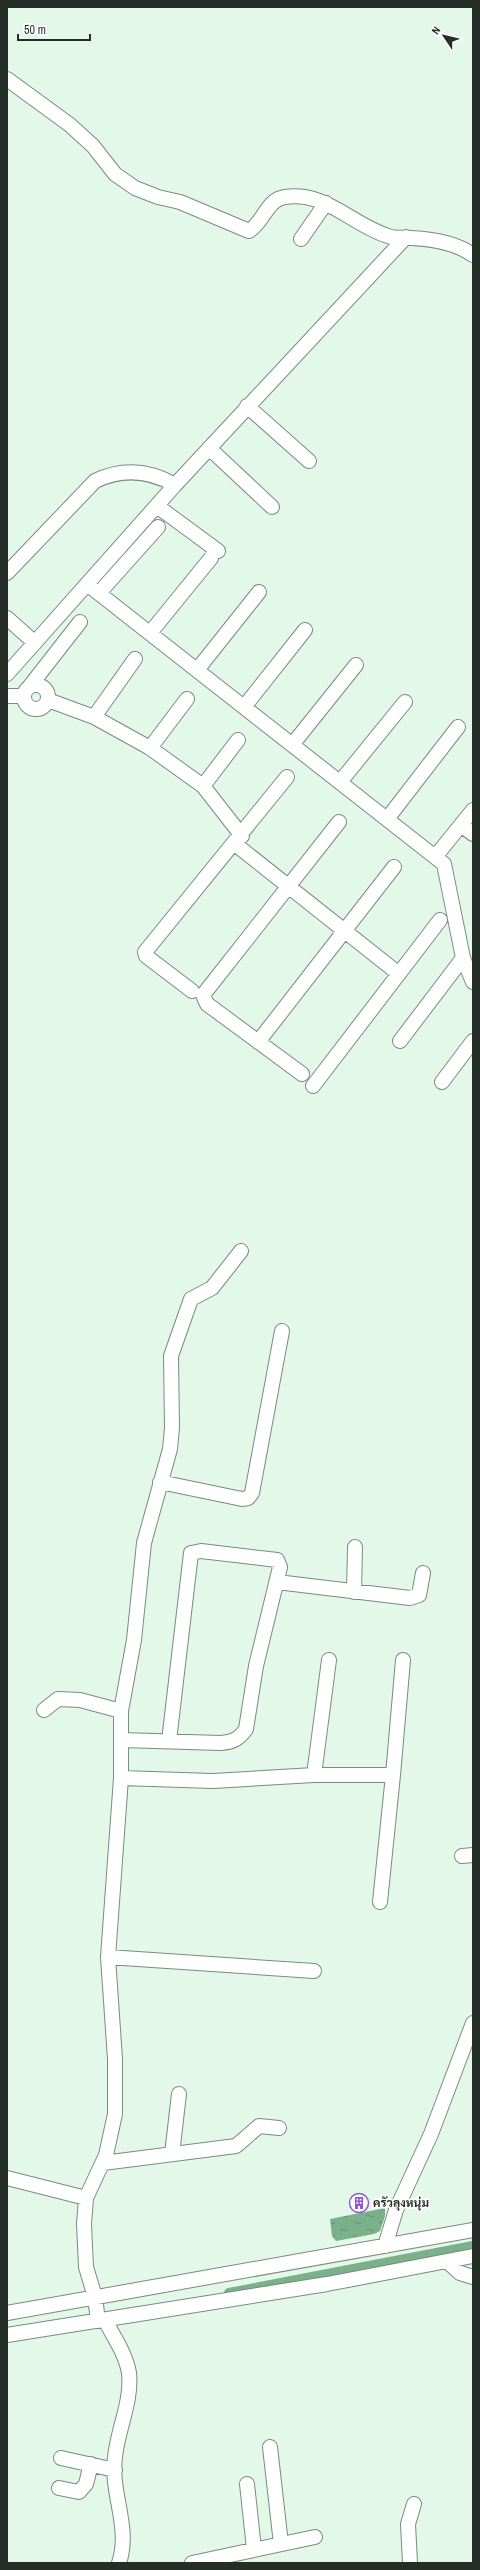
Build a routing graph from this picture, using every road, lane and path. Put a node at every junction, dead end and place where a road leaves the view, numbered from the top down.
1 (7, 79) edge
2 (326, 203) junction
3 (406, 237) junction
4 (301, 239) dead end
5 (473, 255) edge
6 (247, 406) junction
7 (209, 448) junction
8 (309, 461) dead end
9 (175, 485) junction
10 (157, 506) junction
11 (272, 507) dead end
12 (158, 527) dead end
13 (7, 573) edge
14 (87, 584) junction
15 (258, 592) dead end
16 (99, 593) junction
17 (7, 618) edge
18 (80, 622) dead end
19 (305, 630) dead end
20 (150, 633) junction
21 (35, 643) junction
22 (135, 659) dead end
23 (356, 665) dead end
24 (197, 670) junction
25 (7, 674) edge
26 (27, 691) junction
27 (7, 696) edge
28 (187, 699) dead end
29 (48, 700) junction
30 (405, 702) dead end
31 (244, 707) junction
32 (94, 717) junction
33 (458, 727) dead end
34 (238, 740) dead end
35 (292, 745) junction
36 (150, 748) junction
37 (287, 777) dead end
38 (340, 782) junction
39 (203, 786) junction
40 (473, 810) edge
41 (387, 819) junction
42 (339, 822) dead end
43 (461, 825) junction
44 (473, 834) edge
45 (238, 840) junction
46 (435, 857) junction
47 (394, 867) dead end
48 (290, 887) junction
49 (440, 920) dead end
50 (345, 931) junction
51 (463, 958) junction
52 (399, 974) junction
53 (473, 982) edge
54 (192, 991) dead end
55 (400, 1041) dead end
56 (258, 1042) junction
57 (473, 1042) edge
58 (302, 1074) dead end
59 (442, 1082) dead end
60 (313, 1086) dead end
61 (240, 1251) dead end
62 (282, 1331) dead end
63 (160, 1482) junction
64 (355, 1547) dead end
65 (423, 1573) dead end
66 (277, 1582) junction
67 (354, 1592) junction
68 (329, 1660) dead end
69 (403, 1660) dead end
70 (44, 1710) dead end
71 (121, 1710) junction
72 (121, 1740) junction
73 (169, 1741) junction
74 (314, 1775) junction
75 (393, 1775) junction
76 (121, 1778) junction
77 (380, 1902) dead end
78 (108, 1957) junction
79 (314, 1971) dead end
80 (473, 2023) edge
81 (468, 2056) edge
82 (179, 2094) dead end
83 (279, 2128) dead end
84 (172, 2154) junction
85 (102, 2163) junction
86 (7, 2178) edge
87 (86, 2198) junction
88 (473, 2230) edge
89 (385, 2246) junction
90 (473, 2256) edge
91 (447, 2261) junction
92 (473, 2277) edge
93 (95, 2300) junction
94 (7, 2313) edge
95 (100, 2319) junction
96 (7, 2335) edge
97 (270, 2447) dead end
98 (61, 2458) dead end
99 (91, 2464) junction
100 (115, 2470) junction
101 (247, 2484) dead end
102 (59, 2488) dead end
103 (414, 2504) dead end
104 (315, 2537) dead end
105 (281, 2544) junction
106 (254, 2549) junction
107 (119, 2563) edge
108 (192, 2563) edge
109 (410, 2563) edge

1 - 2 street
2 - 3 street
2 - 4 street
3 - 5 street
3 - 6 street
6 - 7 street
6 - 8 street
7 - 9 street
7 - 11 street
9 - 10 street
9 - 13 street
10 - 14 street
10 - 20 street
12 - 16 street
14 - 16 street
14 - 21 street
15 - 24 street
16 - 20 street
17 - 21 street
18 - 26 street
19 - 31 street
20 - 24 street
21 - 25 street
22 - 32 street
23 - 35 street
24 - 31 street
26 - 27 street
26 - 29 street
26 - 29 street
28 - 36 street
29 - 32 street
30 - 38 street
31 - 35 street
32 - 36 street
33 - 41 street
34 - 39 street
35 - 38 street
36 - 39 street
37 - 45 street
38 - 41 street
39 - 45 street
40 - 43 street
41 - 46 street
42 - 48 street
43 - 44 street
43 - 46 street
45 - 48 street
45 - 54 street
46 - 51 street
47 - 50 street
48 - 50 street
48 - 56 street
49 - 52 street
50 - 52 street
50 - 56 street
51 - 53 street
51 - 55 street
52 - 60 street
56 - 58 street
57 - 59 street
61 - 63 street
62 - 63 street
63 - 71 street
64 - 67 street
65 - 67 street
66 - 67 street
66 - 73 street
66 - 73 street
68 - 74 street
69 - 75 street
70 - 71 street
71 - 72 street
72 - 73 street
72 - 76 street
74 - 75 street
74 - 76 street
75 - 77 street
76 - 78 street
78 - 79 street
78 - 85 street
80 - 81 street
81 - 89 street
82 - 84 street
83 - 84 street
84 - 85 street
85 - 87 street
86 - 87 street
87 - 93 street
88 - 89 street
89 - 93 street
90 - 91 street
91 - 92 street
91 - 95 street
93 - 94 street
93 - 95 street
95 - 96 street
95 - 100 street
97 - 105 street
98 - 99 street
99 - 100 street
99 - 102 street
100 - 107 street
101 - 106 street
103 - 109 street
104 - 105 street
105 - 106 street
106 - 108 street

